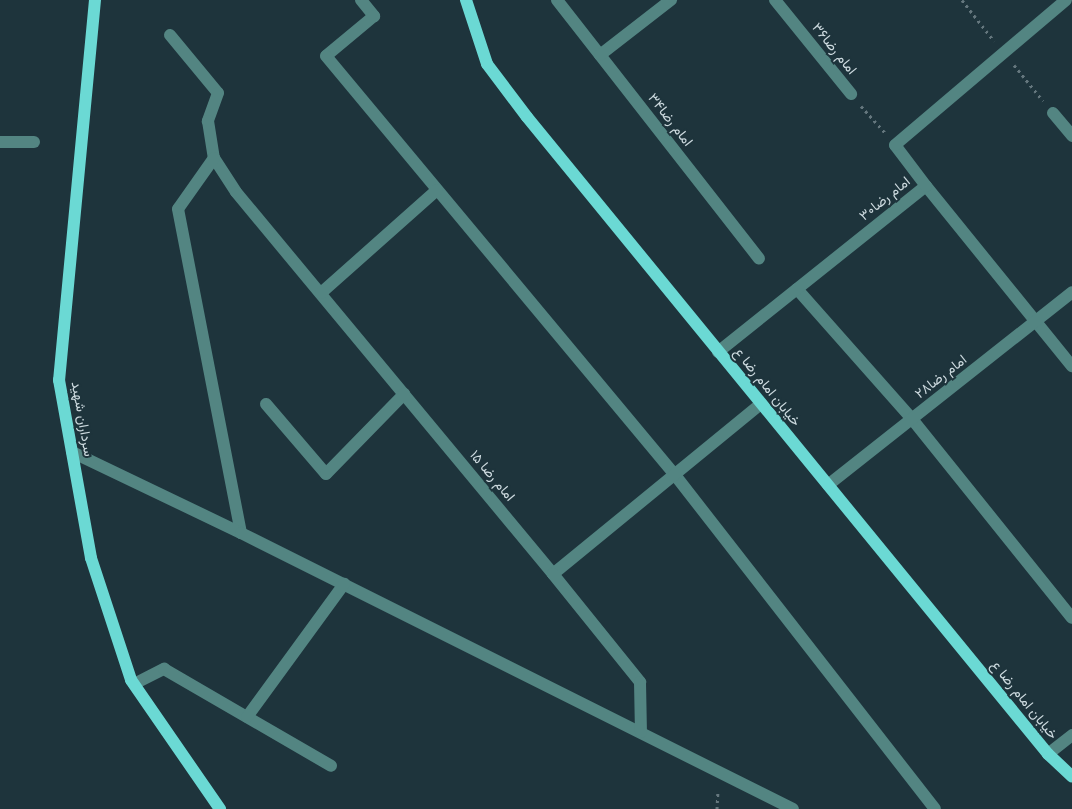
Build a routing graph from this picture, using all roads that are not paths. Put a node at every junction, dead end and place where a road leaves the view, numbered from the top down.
1 (95, 0) edge
2 (361, 0) edge
3 (466, 0) edge
4 (556, 0) edge
5 (671, 0) edge
6 (775, 0) edge
7 (1066, 0) edge
8 (170, 35) dead end
9 (600, 55) junction
10 (851, 94) road end
11 (1053, 113) dead end
12 (1072, 136) edge
13 (0, 142) edge
14 (34, 142) dead end
15 (214, 158) junction
16 (926, 186) junction
17 (437, 190) junction
18 (759, 259) dead end
19 (797, 289) junction
20 (1072, 292) edge
21 (321, 293) junction
22 (1036, 321) junction
23 (718, 352) junction
24 (1072, 366) edge
25 (404, 394) junction
26 (266, 404) dead end
27 (761, 404) junction
28 (912, 419) junction
29 (72, 452) junction
30 (675, 475) junction
31 (828, 485) junction
32 (240, 533) junction
33 (553, 574) junction
34 (344, 584) junction
35 (1072, 618) edge
36 (134, 684) junction
37 (247, 717) junction
38 (641, 732) junction
39 (1072, 735) edge
40 (1048, 754) junction
41 (331, 766) dead end
42 (1072, 776) edge
43 (220, 809) edge
44 (793, 809) edge
45 (935, 809) edge

1 - 29 main road, سرداران شهید
2 - 17 street
3 - 23 main road, خیابان امام رضا ع
4 - 9 street, امام رضا۳۴
5 - 9 street
6 - 10 street, امام رضا۳۶
7 - 16 street, امام رضا۳۰
8 - 15 street
9 - 18 street, امام رضا۳۴
11 - 12 street
13 - 14 street
15 - 21 street, ۱۵ امام رضا
15 - 32 street
16 - 19 street, امام رضا۳۰
16 - 22 street
17 - 21 street
17 - 30 street
19 - 23 street, امام رضا۳۰
19 - 28 street
20 - 22 street, امام رضا۲۸
21 - 25 street, ۱۵ امام رضا
22 - 24 street
22 - 28 street, امام رضا۲۸
23 - 27 main road, خیابان امام رضا ع
25 - 26 street
25 - 33 street, ۱۵ امام رضا
27 - 30 street
27 - 31 main road, خیابان امام رضا ع
28 - 31 street, امام رضا۲۸
28 - 35 street
29 - 32 street
29 - 36 main road, سرداران شهید
30 - 33 street
30 - 45 street
31 - 40 main road, خیابان امام رضا ع
32 - 34 street
33 - 38 street, ۱۵ امام رضا
34 - 37 street
34 - 38 street
36 - 37 street
36 - 43 main road, سرداران شهید
37 - 41 street
38 - 44 street
39 - 40 street
40 - 42 main road, خیابان امام رضا ع

